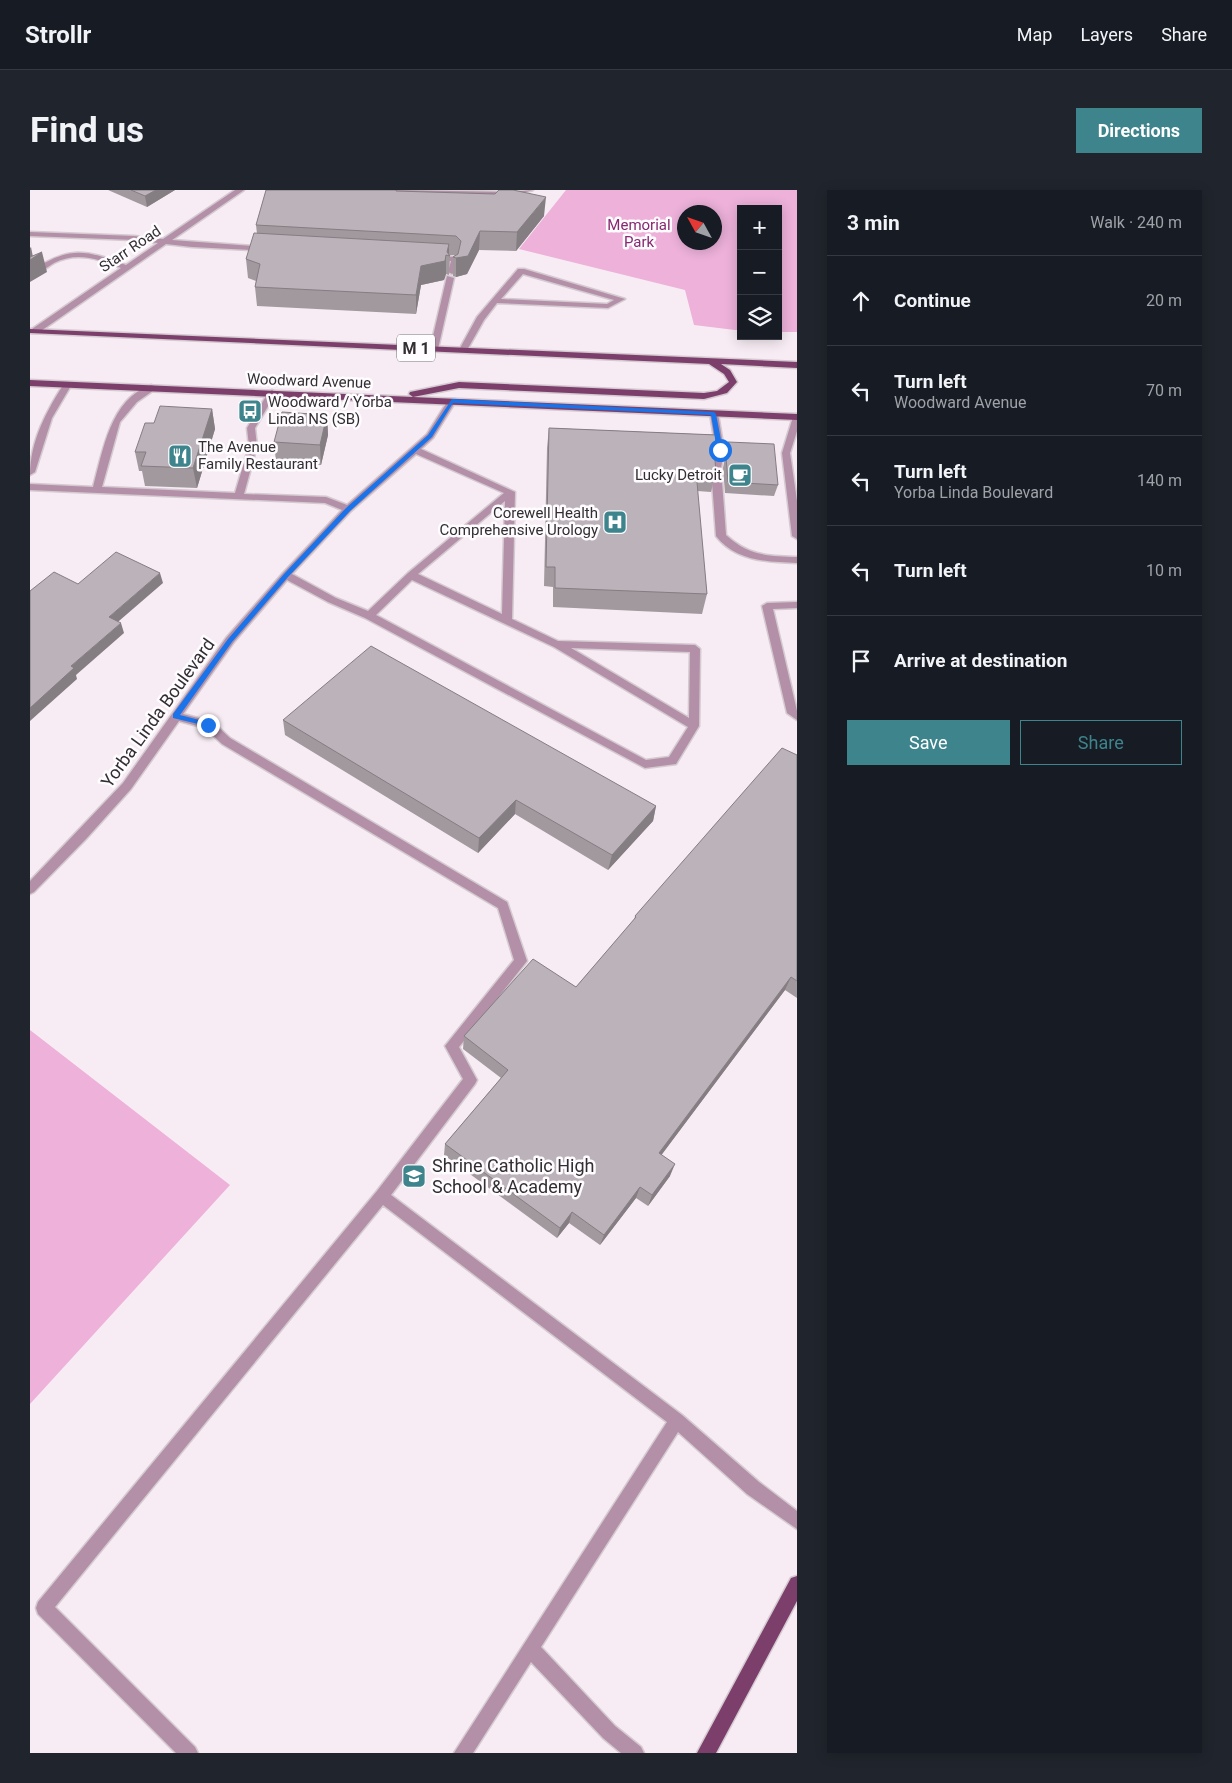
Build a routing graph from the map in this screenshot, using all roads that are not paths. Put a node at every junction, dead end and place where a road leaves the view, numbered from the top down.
1 (240, 190) edge
2 (397, 190) edge
3 (529, 190) edge
4 (457, 191) edge
5 (30, 234) edge
6 (49, 235) junction
7 (36, 242) dead end
8 (165, 242) junction
9 (280, 250) edge
10 (425, 257) edge
11 (128, 268) junction
12 (30, 275) edge
13 (495, 301) junction
14 (32, 332) edge
15 (434, 349) junction
16 (463, 350) junction
17 (711, 361) junction
18 (797, 365) edge
19 (30, 382) edge
20 (68, 384) junction
21 (151, 388) junction
22 (272, 393) junction
23 (393, 398) junction
24 (452, 401) junction
25 (714, 414) junction
26 (797, 418) edge
27 (415, 450) junction
28 (30, 472) edge
29 (30, 488) edge
30 (96, 491) junction
31 (510, 492) junction
32 (239, 496) junction
33 (348, 509) junction
34 (797, 536) edge
35 (797, 560) edge
36 (286, 575) junction
37 (411, 575) junction
38 (797, 605) edge
39 (369, 616) junction
40 (507, 620) junction
41 (556, 644) junction
42 (175, 716) junction
43 (797, 716) edge
44 (694, 726) junction
45 (30, 889) edge
46 (382, 1196) junction
47 (677, 1420) junction
48 (797, 1522) edge
49 (797, 1584) edge
50 (530, 1648) junction
51 (189, 1753) edge
52 (463, 1753) edge
53 (635, 1753) edge
54 (706, 1753) edge

1 - 8 street, Starr Road
2 - 4 street
3 - 4 street
5 - 6 street
6 - 7 street
6 - 8 street
8 - 9 street
8 - 11 street, Starr Road
10 - 15 street
11 - 12 street
11 - 14 street, Starr Road
13 - 13 street
13 - 16 street
14 - 15 main road, M 1
15 - 16 main road, M 1
16 - 17 main road, M 1
17 - 18 main road, M 1
17 - 23 main road
19 - 20 main road, Woodward Avenue
20 - 21 main road, Woodward Avenue
20 - 28 street
21 - 22 main road, Woodward Avenue
21 - 30 street
22 - 23 main road, Woodward Avenue
22 - 32 street
23 - 24 main road, Woodward Avenue
24 - 25 main road, Woodward Avenue
24 - 27 street, Yorba Linda Boulevard
25 - 26 main road, Woodward Avenue
25 - 35 street
26 - 34 street
27 - 31 street
27 - 33 street, Yorba Linda Boulevard
29 - 30 street
30 - 32 street
31 - 37 street
31 - 40 street
32 - 33 street
33 - 36 street, Yorba Linda Boulevard
36 - 39 street
36 - 42 street, Yorba Linda Boulevard
37 - 39 street
37 - 40 street
38 - 43 street
39 - 44 street
40 - 41 street
41 - 44 street
41 - 44 street
42 - 45 street, Yorba Linda Boulevard
42 - 46 street
46 - 47 street
46 - 51 street
47 - 48 street
47 - 50 street
49 - 54 main road
50 - 52 street
50 - 53 street

